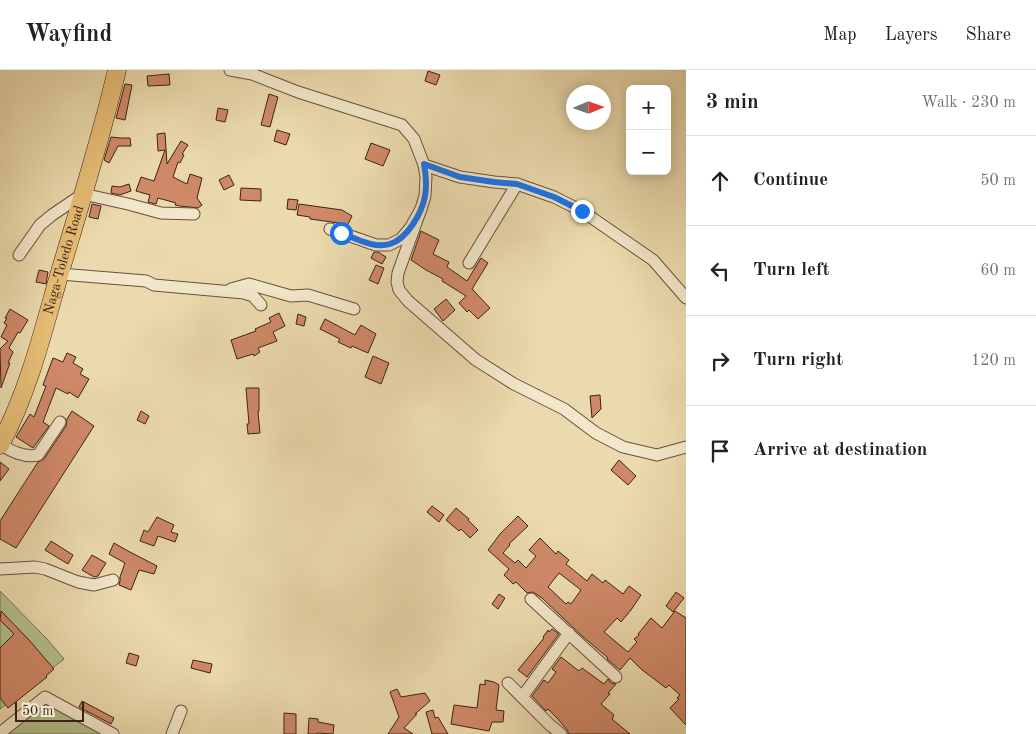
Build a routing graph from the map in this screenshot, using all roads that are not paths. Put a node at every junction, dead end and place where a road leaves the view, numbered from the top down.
1 (116, 70) edge
2 (230, 70) edge
3 (424, 164) junction
4 (517, 184) junction
5 (83, 194) junction
6 (421, 209) junction
7 (194, 214) dead end
8 (330, 229) dead end
9 (19, 255) dead end
10 (470, 263) dead end
11 (60, 274) junction
12 (224, 291) junction
13 (686, 298) edge
14 (261, 305) dead end
15 (354, 309) dead end
16 (60, 422) dead end
17 (0, 444) edge
18 (686, 448) edge
19 (0, 569) edge
20 (113, 580) dead end
21 (531, 599) dead end
22 (569, 633) junction
23 (616, 676) dead end
24 (508, 683) dead end
25 (522, 697) junction
26 (181, 711) dead end
27 (550, 725) junction
28 (0, 733) edge
29 (113, 734) edge
30 (172, 734) edge
31 (542, 734) edge
32 (561, 734) edge

1 - 5 highway, Naga-Toledo Road
2 - 3 street
3 - 4 street
3 - 6 street
4 - 10 street
4 - 13 street
5 - 7 street
5 - 9 street
5 - 11 highway, Naga-Toledo Road
6 - 8 street
6 - 18 street
11 - 12 street
11 - 17 highway, Naga-Toledo Road
12 - 14 street
12 - 15 street
16 - 17 street
19 - 20 street
21 - 22 street
22 - 23 street
22 - 25 street
24 - 25 street
25 - 27 street
26 - 30 street
27 - 31 street
27 - 32 street
28 - 29 street

